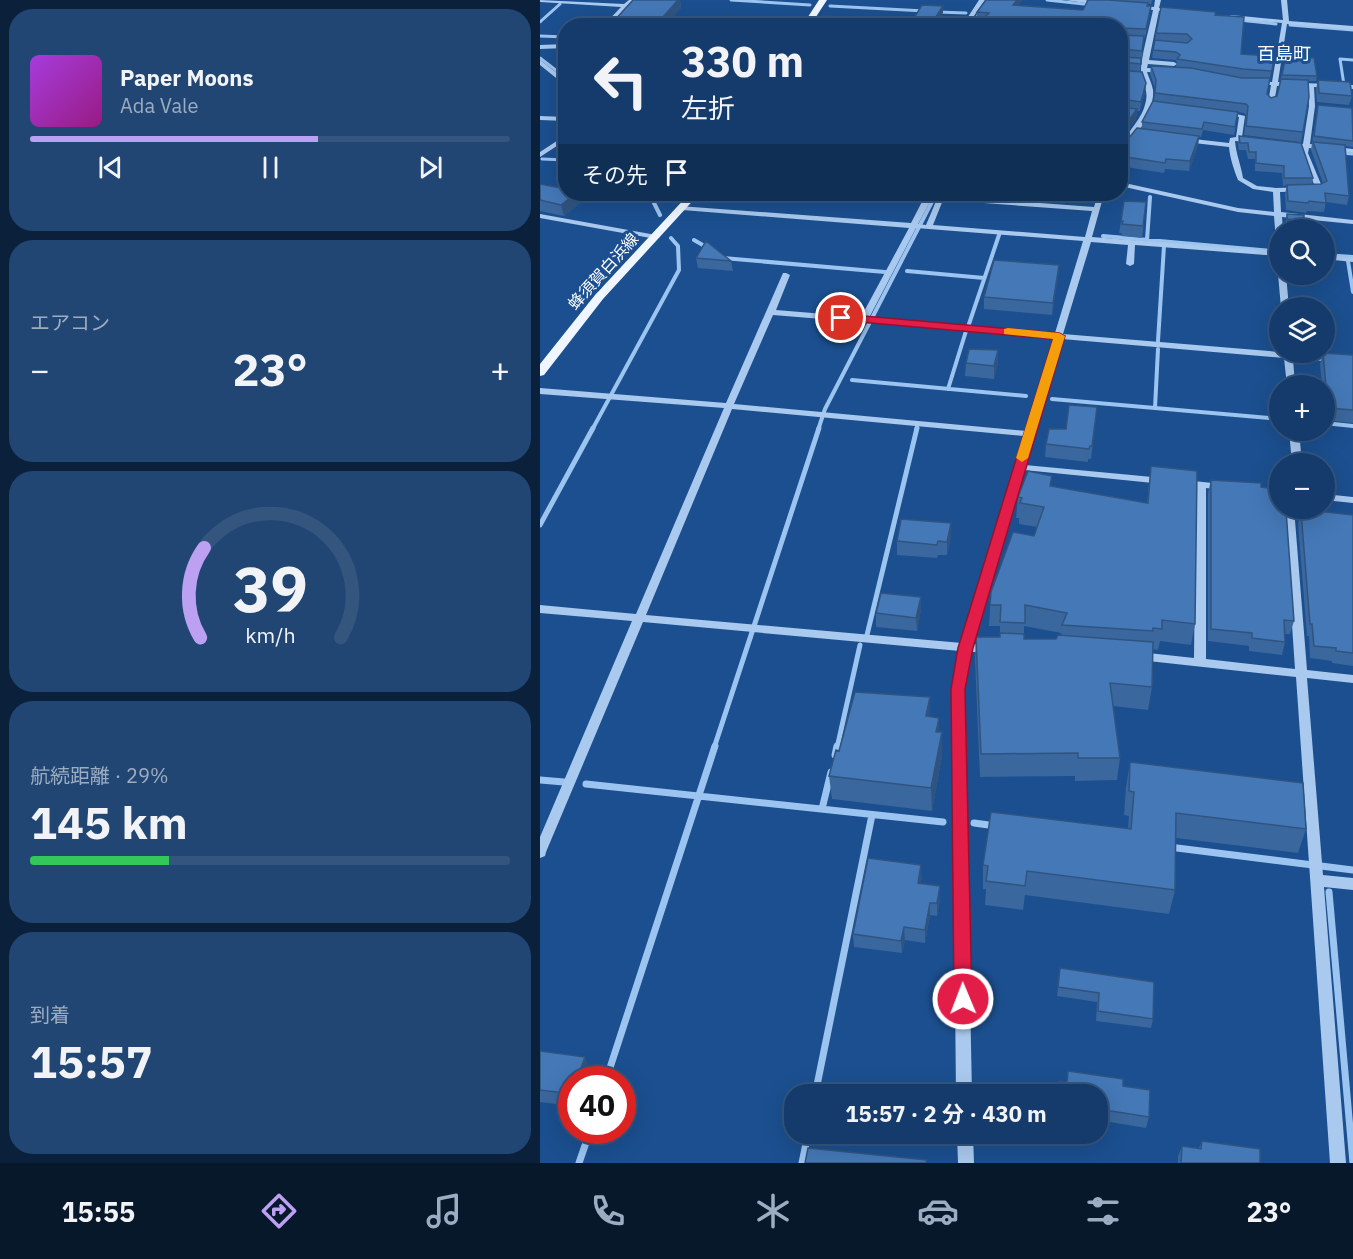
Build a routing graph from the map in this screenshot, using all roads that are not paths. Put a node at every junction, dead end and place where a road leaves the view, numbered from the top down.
1 (540, 0) edge
2 (632, 0) edge
3 (823, 0) edge
4 (982, 0) edge
5 (1068, 0) edge
6 (1158, 0) edge
7 (1284, 0) edge
8 (1101, 3) edge
9 (626, 6) junction
10 (1135, 7) edge
11 (1157, 9) junction
12 (1180, 12) edge
13 (1227, 16) edge
14 (613, 18) edge
15 (811, 18) edge
16 (970, 18) edge
17 (1286, 22) junction
18 (1353, 28) edge
19 (1140, 42) edge
20 (1150, 43) junction
21 (1159, 45) edge
22 (558, 46) edge
23 (540, 47) edge
24 (540, 62) edge
25 (1137, 63) edge
26 (1174, 64) dead end
27 (1145, 68) junction
28 (1178, 72) edge
29 (1132, 76) edge
30 (558, 77) edge
31 (1252, 82) edge
32 (1272, 84) junction
33 (1311, 86) junction
34 (1353, 87) edge
35 (1271, 103) edge
36 (1149, 105) junction
37 (1312, 106) junction
38 (1322, 106) edge
39 (1160, 107) edge
40 (1219, 113) edge
41 (1132, 114) edge
42 (1143, 116) junction
43 (540, 118) edge
44 (558, 119) edge
45 (1134, 133) junction
46 (1144, 135) edge
47 (1177, 139) edge
48 (1239, 139) junction
49 (1128, 141) edge
50 (1263, 141) edge
51 (558, 143) edge
52 (1284, 144) edge
53 (1231, 146) junction
54 (1306, 146) junction
55 (1353, 152) edge
56 (540, 155) edge
57 (1128, 186) edge
58 (1276, 190) junction
59 (688, 201) edge
60 (928, 201) edge
61 (938, 201) edge
62 (1001, 201) edge
63 (1099, 201) edge
64 (682, 208) junction
65 (1096, 209) junction
66 (540, 216) edge
67 (1277, 216) junction
68 (1277, 219) edge
69 (1353, 222) edge
70 (921, 226) junction
71 (656, 237) junction
72 (1089, 239) junction
73 (1132, 242) junction
74 (1269, 253) edge
75 (1335, 258) edge
76 (1353, 260) edge
77 (1130, 264) dead end
78 (786, 275) dead end
79 (771, 312) junction
80 (866, 320) junction
81 (1059, 336) junction
82 (1269, 353) edge
83 (1335, 359) edge
84 (1353, 361) edge
85 (540, 372) edge
86 (540, 391) edge
87 (729, 407) junction
88 (1030, 434) junction
89 (1019, 467) junction
90 (1201, 485) junction
91 (1235, 488) edge
92 (1335, 498) edge
93 (1353, 500) edge
94 (1290, 519) edge
95 (540, 609) edge
96 (639, 618) junction
97 (966, 648) junction
98 (1001, 649) edge
99 (1131, 656) edge
100 (1200, 662) junction
101 (1300, 673) junction
102 (1353, 679) edge
103 (540, 852) edge
104 (1315, 871) junction
105 (1353, 884) edge
106 (964, 1084) edge
107 (965, 1144) edge
108 (966, 1163) edge
109 (1338, 1163) edge

1 - 9 street
2 - 9 street
3 - 15 main road
4 - 16 street
5 - 8 street
6 - 11 street
7 - 17 street
9 - 14 street
10 - 11 street
11 - 12 street
11 - 20 street
13 - 17 street
17 - 18 street
17 - 32 street
19 - 20 street
20 - 21 street
20 - 27 street
22 - 23 street
24 - 30 street
25 - 27 street
26 - 27 street
27 - 28 street
27 - 29 street
27 - 36 street
31 - 32 street
32 - 33 street
32 - 35 street
33 - 34 street
33 - 37 street
36 - 39 street
36 - 42 street
37 - 38 street
37 - 54 street
40 - 48 street
41 - 42 street
42 - 45 street
43 - 44 street
45 - 46 street
45 - 49 street
47 - 53 street
48 - 50 street
48 - 53 street
51 - 56 street
52 - 54 street
53 - 58 street
54 - 55 street
54 - 58 street
57 - 67 street
58 - 67 street
59 - 64 main road, 蜂須賀白浜線
60 - 70 street
61 - 70 street
62 - 65 street
63 - 65 street
64 - 70 street
64 - 71 main road, 蜂須賀白浜線
65 - 72 street
66 - 71 street
67 - 68 street
67 - 69 street
70 - 72 street
70 - 80 street
71 - 85 main road, 蜂須賀白浜線
72 - 73 street
72 - 81 street
73 - 74 street
73 - 77 street
75 - 76 street
78 - 79 street
79 - 80 street
79 - 87 street
80 - 81 street
81 - 82 street
81 - 88 street
83 - 84 street
86 - 87 street
87 - 88 street
87 - 96 street
88 - 89 street
89 - 90 street
89 - 97 street
90 - 91 street
90 - 100 street
92 - 93 street
94 - 101 street
95 - 96 street
96 - 97 street
96 - 103 street
97 - 98 street
97 - 106 street
99 - 100 street
100 - 101 street
101 - 102 street
101 - 104 street
104 - 105 street
104 - 109 street
107 - 108 street

